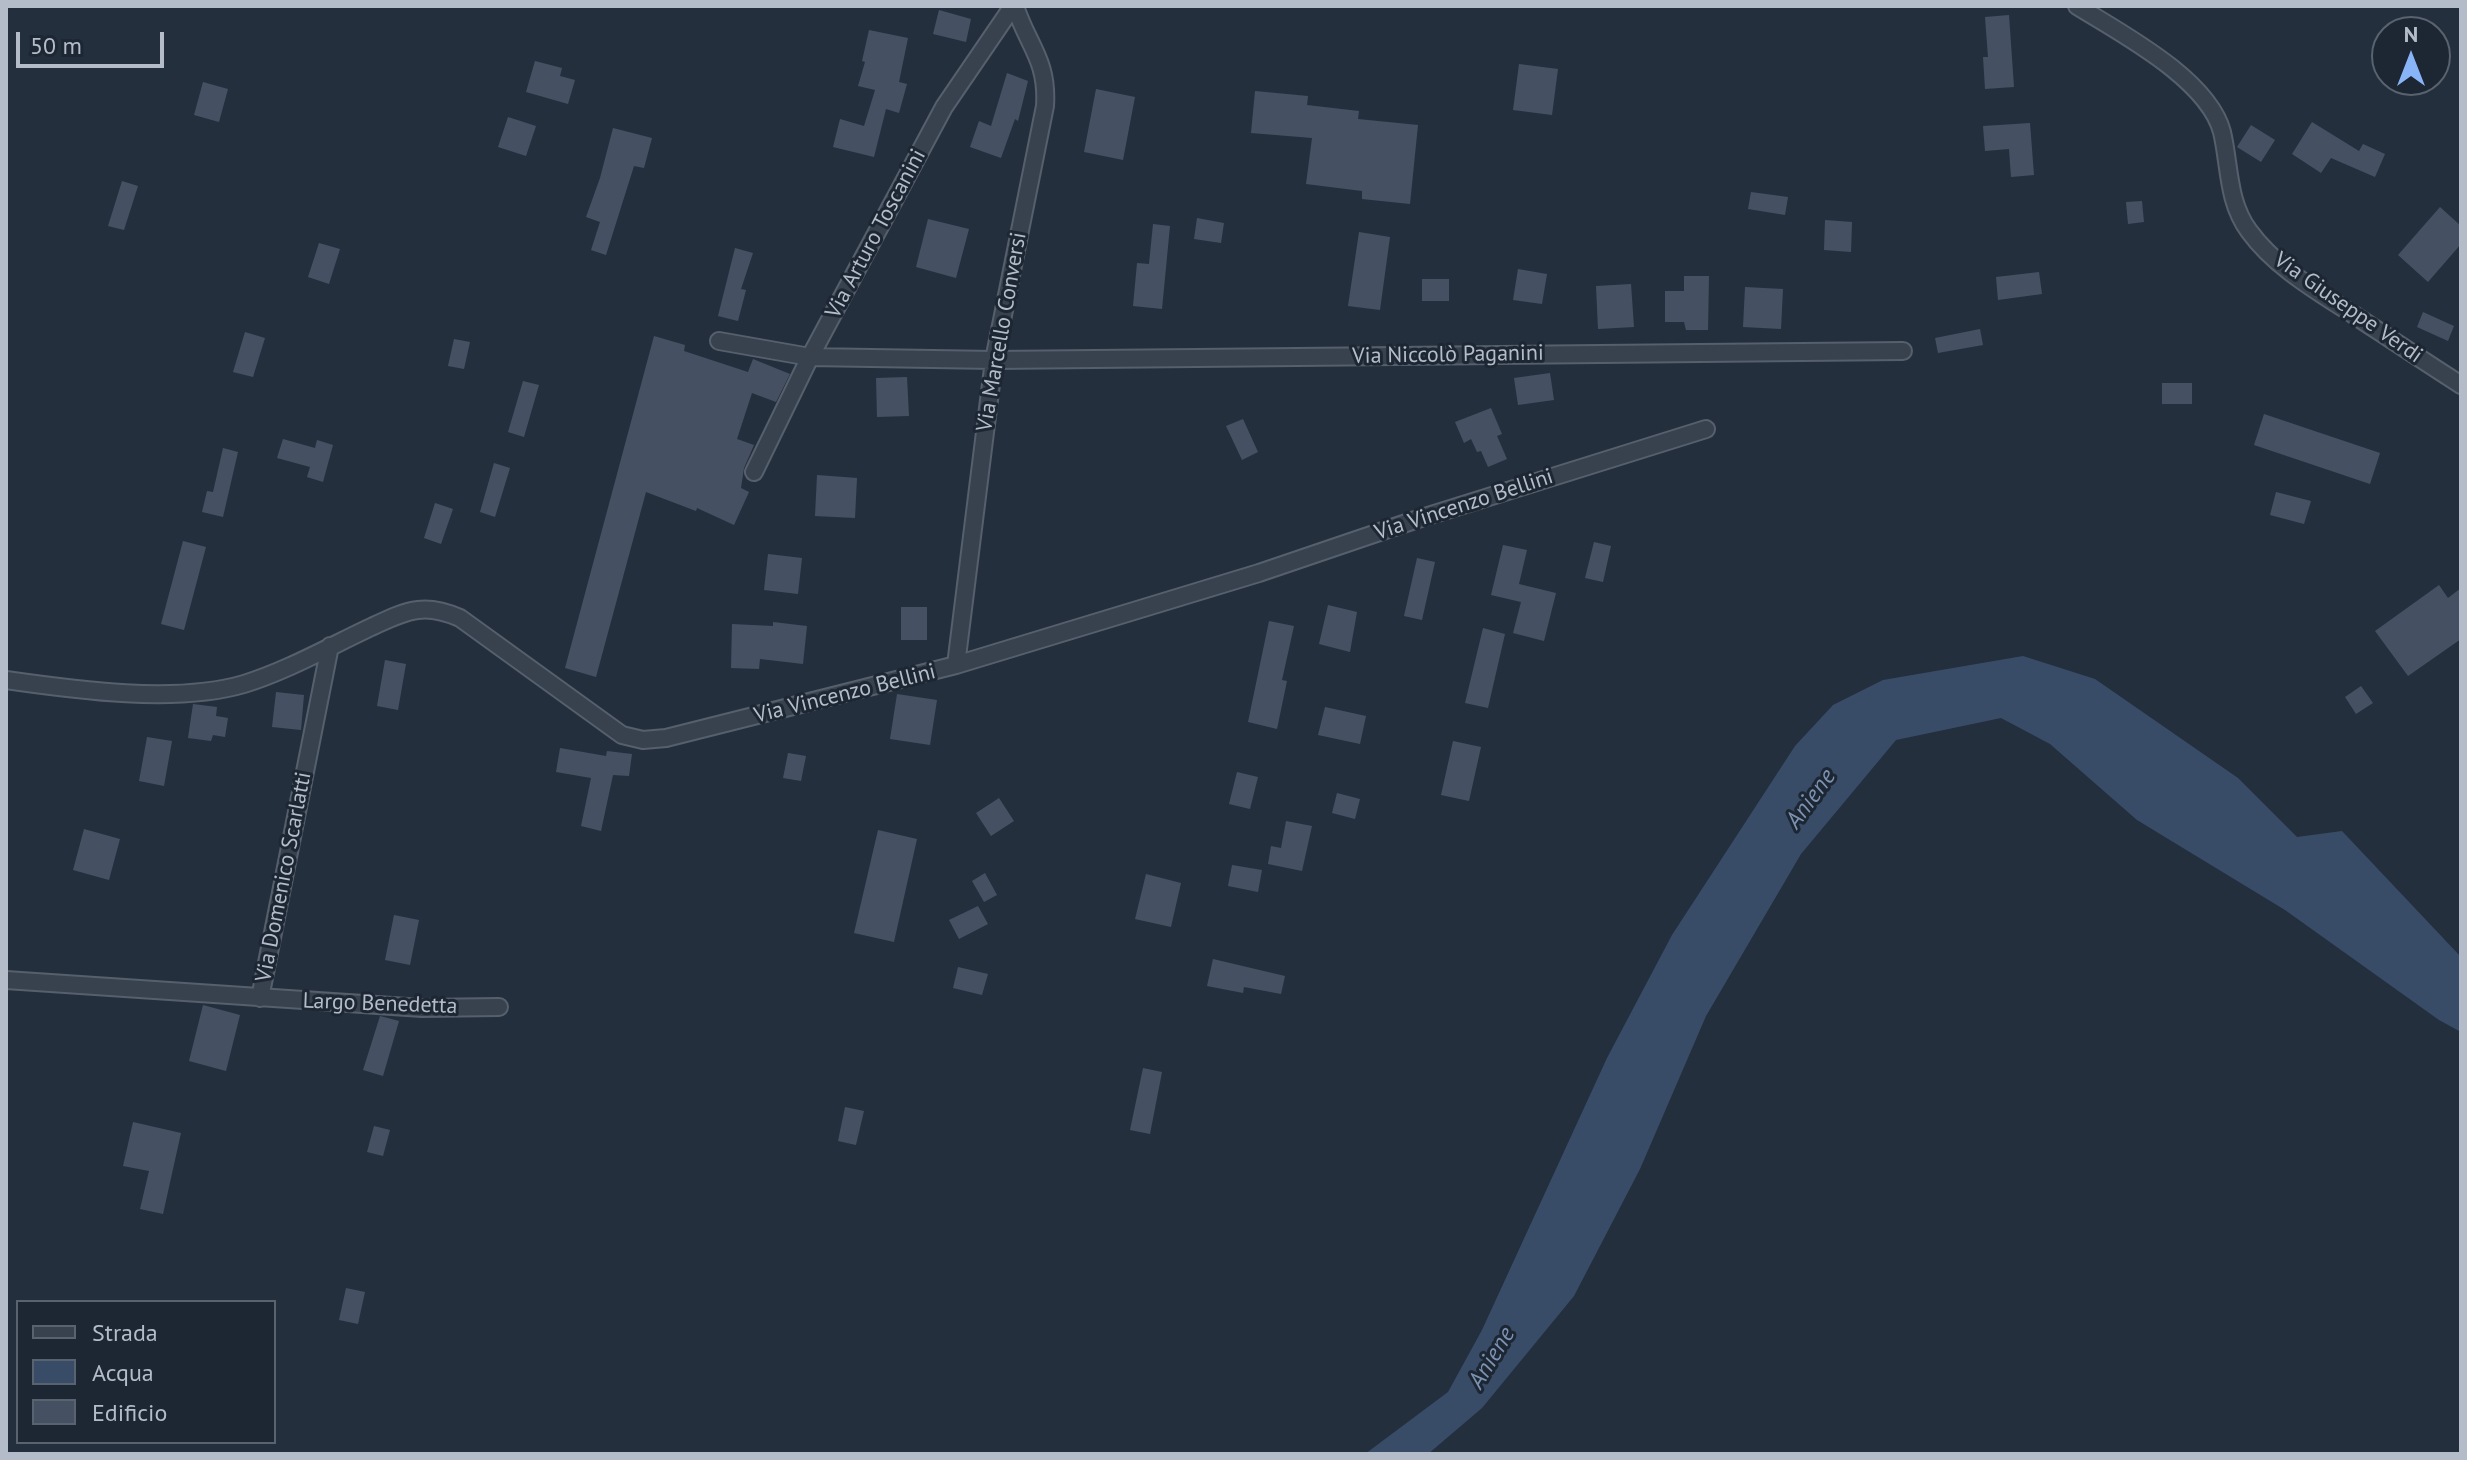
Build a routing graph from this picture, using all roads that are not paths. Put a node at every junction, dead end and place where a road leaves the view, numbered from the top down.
1 (1014, 6) edge
2 (2077, 6) edge
3 (719, 341) dead end
4 (1903, 351) dead end
5 (810, 357) junction
6 (994, 360) junction
7 (2461, 385) edge
8 (1706, 429) dead end
9 (754, 472) dead end
10 (330, 646) junction
11 (956, 665) junction
12 (6, 680) edge
13 (6, 980) edge
14 (260, 998) junction
15 (499, 1007) dead end

1 - 5 street, Via Arturo Toscanini
1 - 6 street, Via Marcello Conversi
2 - 7 street, Via Giuseppe Verdi
3 - 5 street, Via Niccolò Paganini
4 - 6 street, Via Niccolò Paganini
5 - 6 street, Via Niccolò Paganini
5 - 9 street, Via Arturo Toscanini
6 - 11 street, Via Marcello Conversi
8 - 11 street, Via Vincenzo Bellini
10 - 11 street, Via Vincenzo Bellini
10 - 12 street, Via Vincenzo Bellini
10 - 14 street, Via Domenico Scarlatti
13 - 14 street, Via Domenico Scarlatti
14 - 15 street, Largo Benedetta

